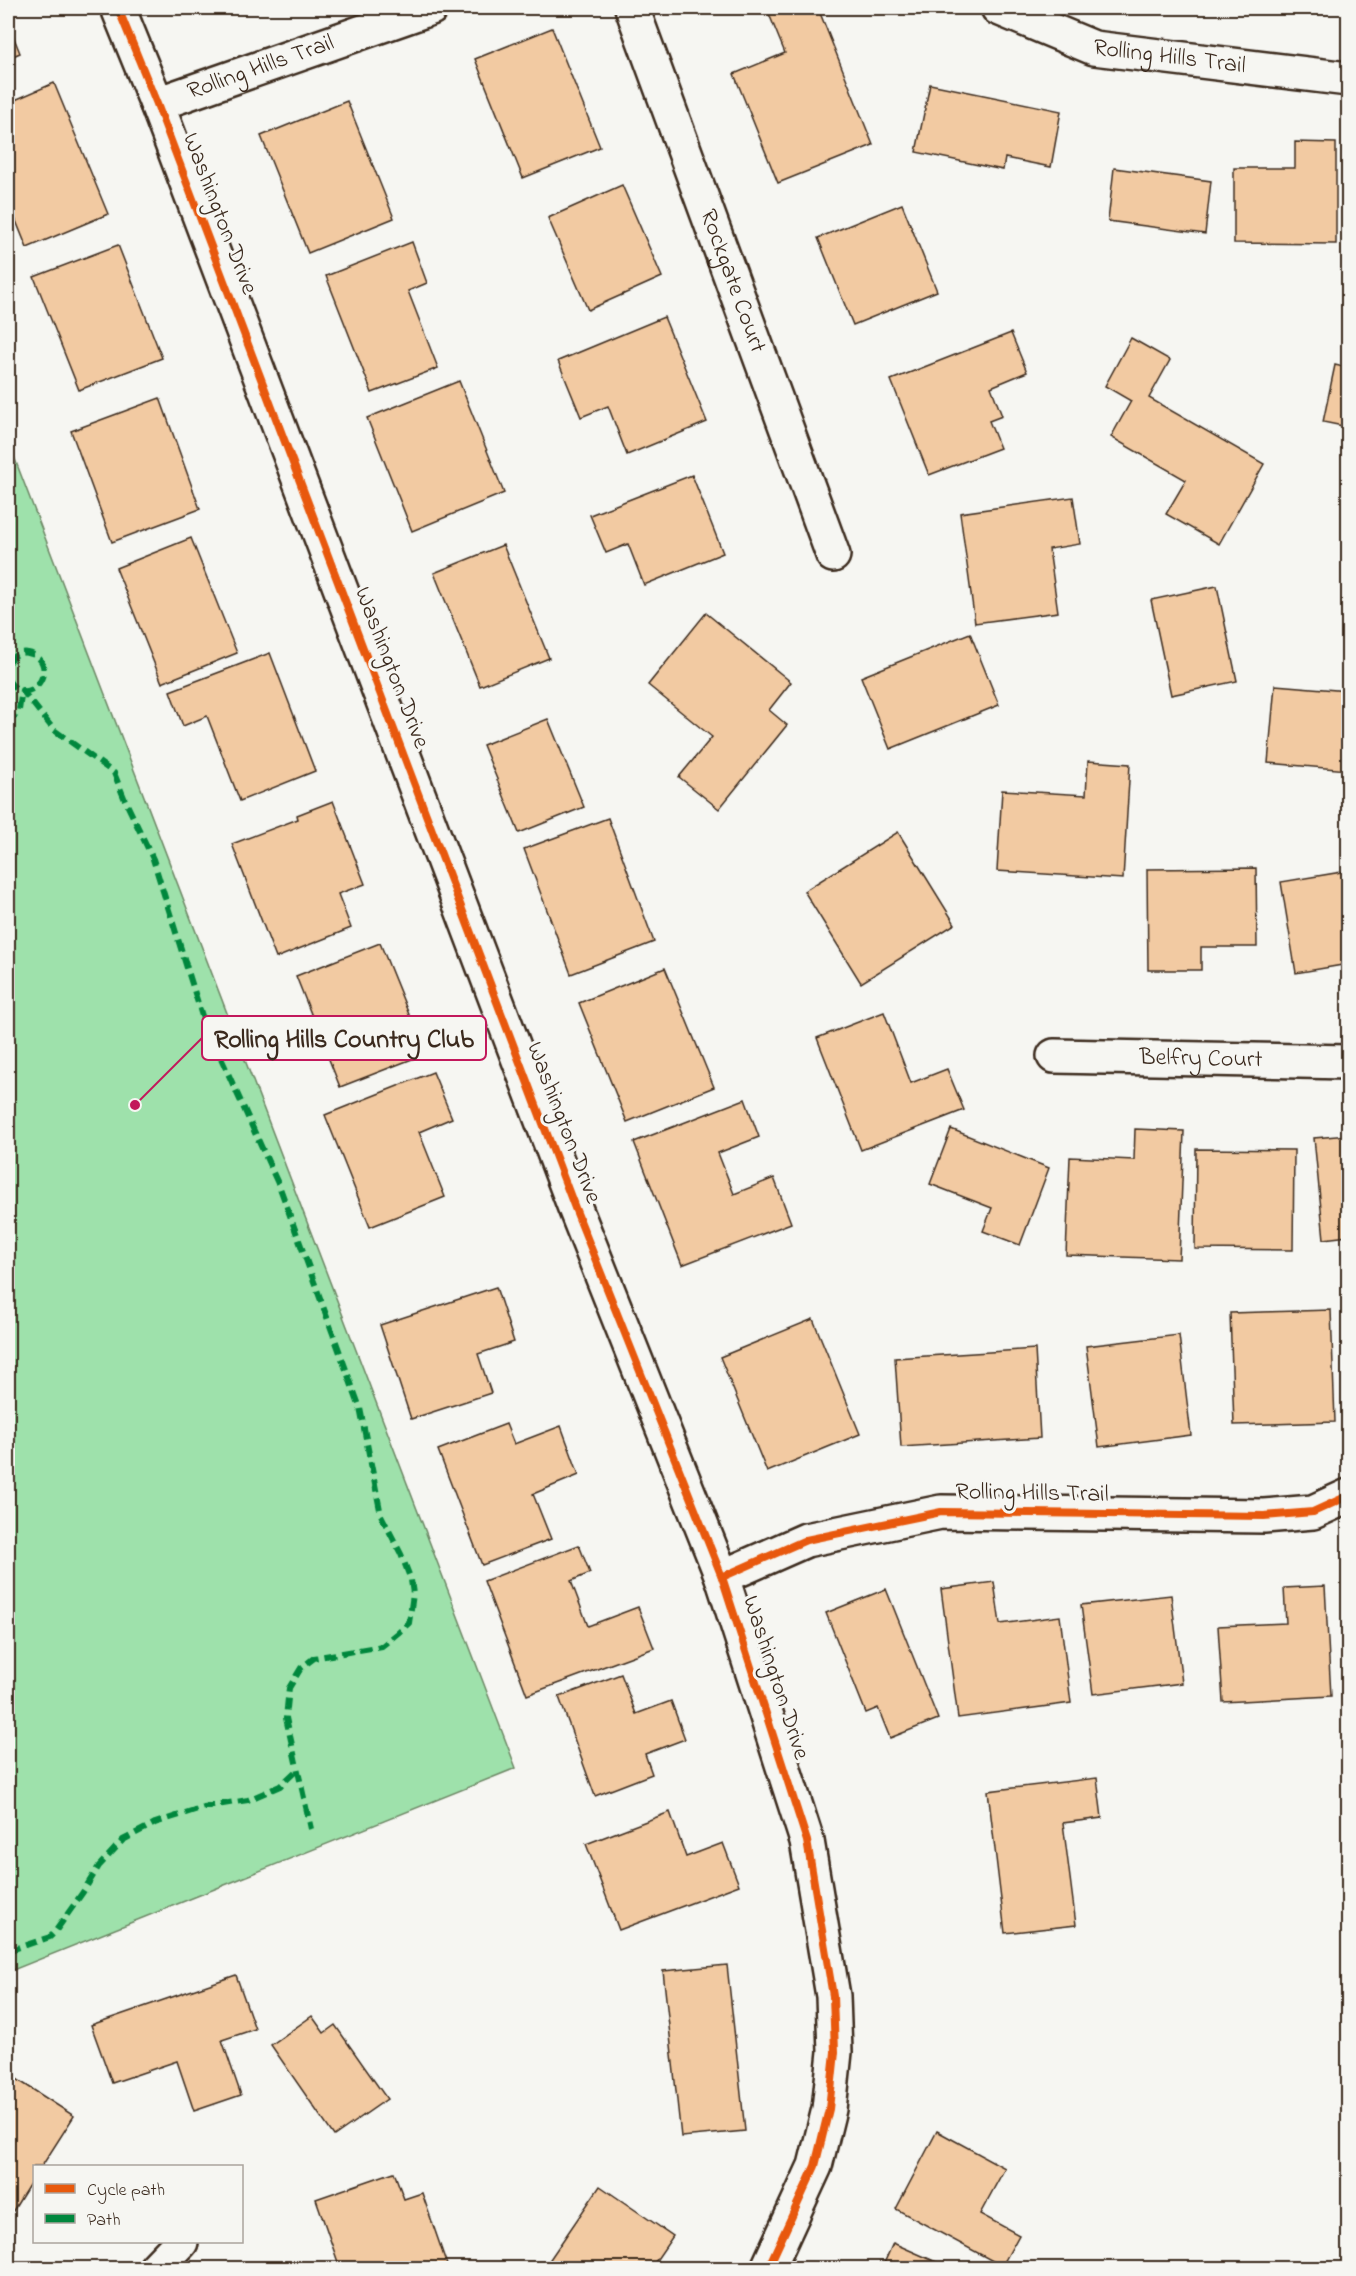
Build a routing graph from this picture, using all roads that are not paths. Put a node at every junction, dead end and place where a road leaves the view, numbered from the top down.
1 (118, 8) edge
2 (431, 8) edge
3 (632, 8) edge
4 (998, 8) edge
5 (1348, 79) edge
6 (157, 104) junction
7 (833, 555) dead end
8 (1054, 1056) dead end
9 (1348, 1062) edge
10 (1348, 1496) edge
11 (722, 1577) junction
12 (179, 2243) edge
13 (156, 2268) edge
14 (768, 2268) edge

1 - 6 street, Washington Drive
2 - 6 street, Rolling Hills Trail
3 - 7 street, Rockgate Court
4 - 5 street, Rolling Hills Trail
6 - 11 street, Washington Drive
8 - 9 street, Belfry Court
10 - 11 street, Rolling Hills Trail
11 - 14 street, Washington Drive
12 - 13 street

